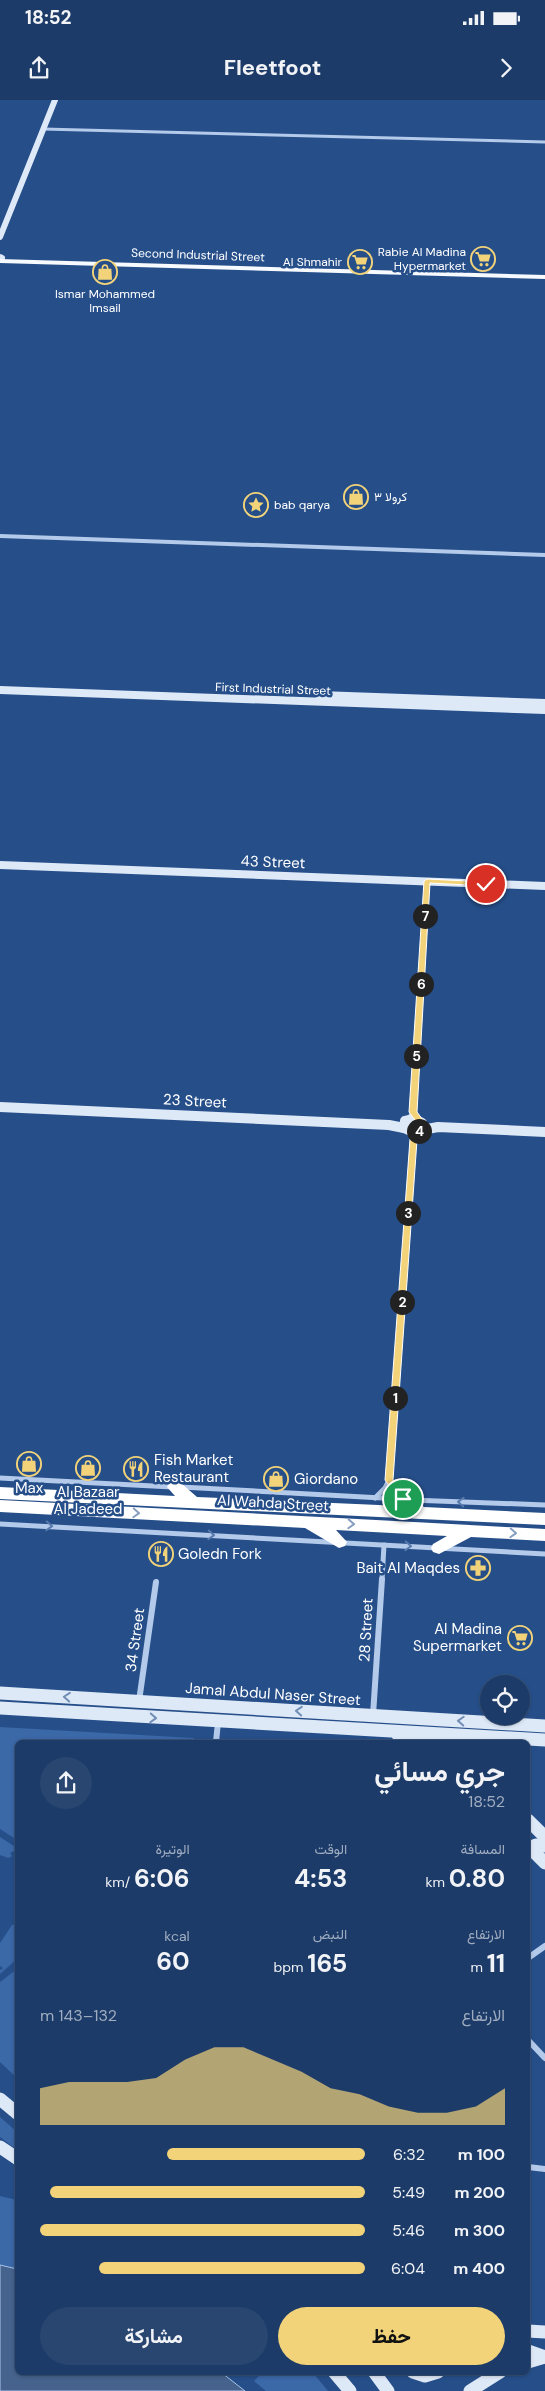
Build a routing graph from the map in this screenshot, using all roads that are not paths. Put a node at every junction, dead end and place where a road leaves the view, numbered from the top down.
1 (55, 100) edge
2 (43, 130) junction
3 (545, 142) edge
4 (0, 237) edge
5 (1, 260) edge
6 (545, 275) edge
7 (0, 536) edge
8 (545, 555) edge
9 (0, 684) edge
10 (0, 690) edge
11 (545, 703) edge
12 (545, 710) edge
13 (0, 865) edge
14 (427, 881) junction
15 (545, 886) edge
16 (0, 1107) edge
17 (409, 1125) junction
18 (421, 1126) junction
19 (545, 1132) edge
20 (0, 1478) edge
21 (389, 1480) junction
22 (175, 1487) junction
23 (0, 1493) edge
24 (374, 1498) junction
25 (403, 1499) junction
26 (193, 1502) junction
27 (0, 1506) edge
28 (545, 1506) edge
29 (420, 1513) junction
30 (545, 1519) edge
31 (304, 1522) junction
32 (0, 1524) edge
33 (468, 1531) junction
34 (545, 1535) edge
35 (339, 1542) junction
36 (384, 1545) junction
37 (439, 1548) junction
38 (545, 1554) edge
39 (156, 1582) dead end
40 (0, 1693) edge
41 (14, 1694) junction
42 (0, 1702) edge
43 (139, 1702) junction
44 (0, 1708) edge
45 (88, 1714) junction
46 (373, 1716) junction
47 (218, 1721) junction
48 (545, 1726) edge
49 (386, 1731) junction
50 (499, 1738) junction
51 (216, 1740) edge
52 (410, 1740) edge
53 (492, 1740) edge
54 (545, 1740) edge
55 (530, 1822) edge
56 (545, 1837) edge
57 (530, 1846) edge
58 (545, 1846) edge
59 (530, 1849) edge
60 (545, 1863) edge
61 (545, 1946) edge
62 (530, 1957) edge
63 (530, 2042) edge
64 (545, 2058) edge
65 (0, 2099) edge
66 (15, 2112) edge
67 (0, 2147) edge
68 (15, 2157) edge
69 (530, 2167) edge
70 (545, 2169) edge
71 (530, 2331) edge
72 (545, 2332) edge
73 (530, 2352) edge
74 (545, 2357) edge
75 (530, 2361) edge
76 (337, 2375) edge
77 (376, 2375) edge
78 (496, 2375) edge
79 (475, 2389) edge
80 (350, 2391) edge
81 (388, 2391) edge

1 - 2 street
2 - 3 street
2 - 4 street
5 - 6 main road, Second Industrial Street
7 - 8 street
9 - 11 street, First Industrial Street
10 - 12 street, First Industrial Street
13 - 14 street, 43 Street
14 - 15 street, 43 Street
14 - 17 street
16 - 17 street, 23 Street
17 - 18 street, 23 Street
17 - 18 street
17 - 21 street
18 - 19 street
20 - 22 street
21 - 24 street
21 - 25 street
22 - 24 street
22 - 26 highway
23 - 26 highway, Al Wahda Street
24 - 25 street
28 -> 25 street
25 - 29 highway
26 - 29 highway, Al Wahda Street
27 -> 31 highway, Al Wahda Street
29 - 30 highway, Al Wahda Street
31 -> 33 highway, Al Wahda Street
31 - 35 highway
32 -> 35 street
33 -> 34 highway, Al Wahda Street
33 - 37 highway
35 - 36 street
36 -> 37 street
36 - 46 street, 28 Street
37 - 38 street
39 - 43 street, 34 Street
40 - 41 street, Jamal Abdul Naser Street
41 - 42 street
43 -> 41 street, Jamal Abdul Naser Street
43 - 45 street
46 -> 43 street, Jamal Abdul Naser Street
44 - 45 street, Jamal Abdul Naser Street
45 -> 47 street, Jamal Abdul Naser Street
48 -> 46 street, Jamal Abdul Naser Street
47 - 49 street, Jamal Abdul Naser Street
47 - 51 street
49 - 50 street, Jamal Abdul Naser Street
49 - 52 street
50 - 53 street
50 - 54 street, Jamal Abdul Naser Street
55 - 56 street
57 - 58 street
59 - 60 street
61 - 62 street
63 - 64 street
65 - 66 street
67 - 68 street
69 - 70 street
71 - 72 street
73 - 74 street
74 - 75 street
76 - 80 street
77 - 81 street
78 - 79 street

